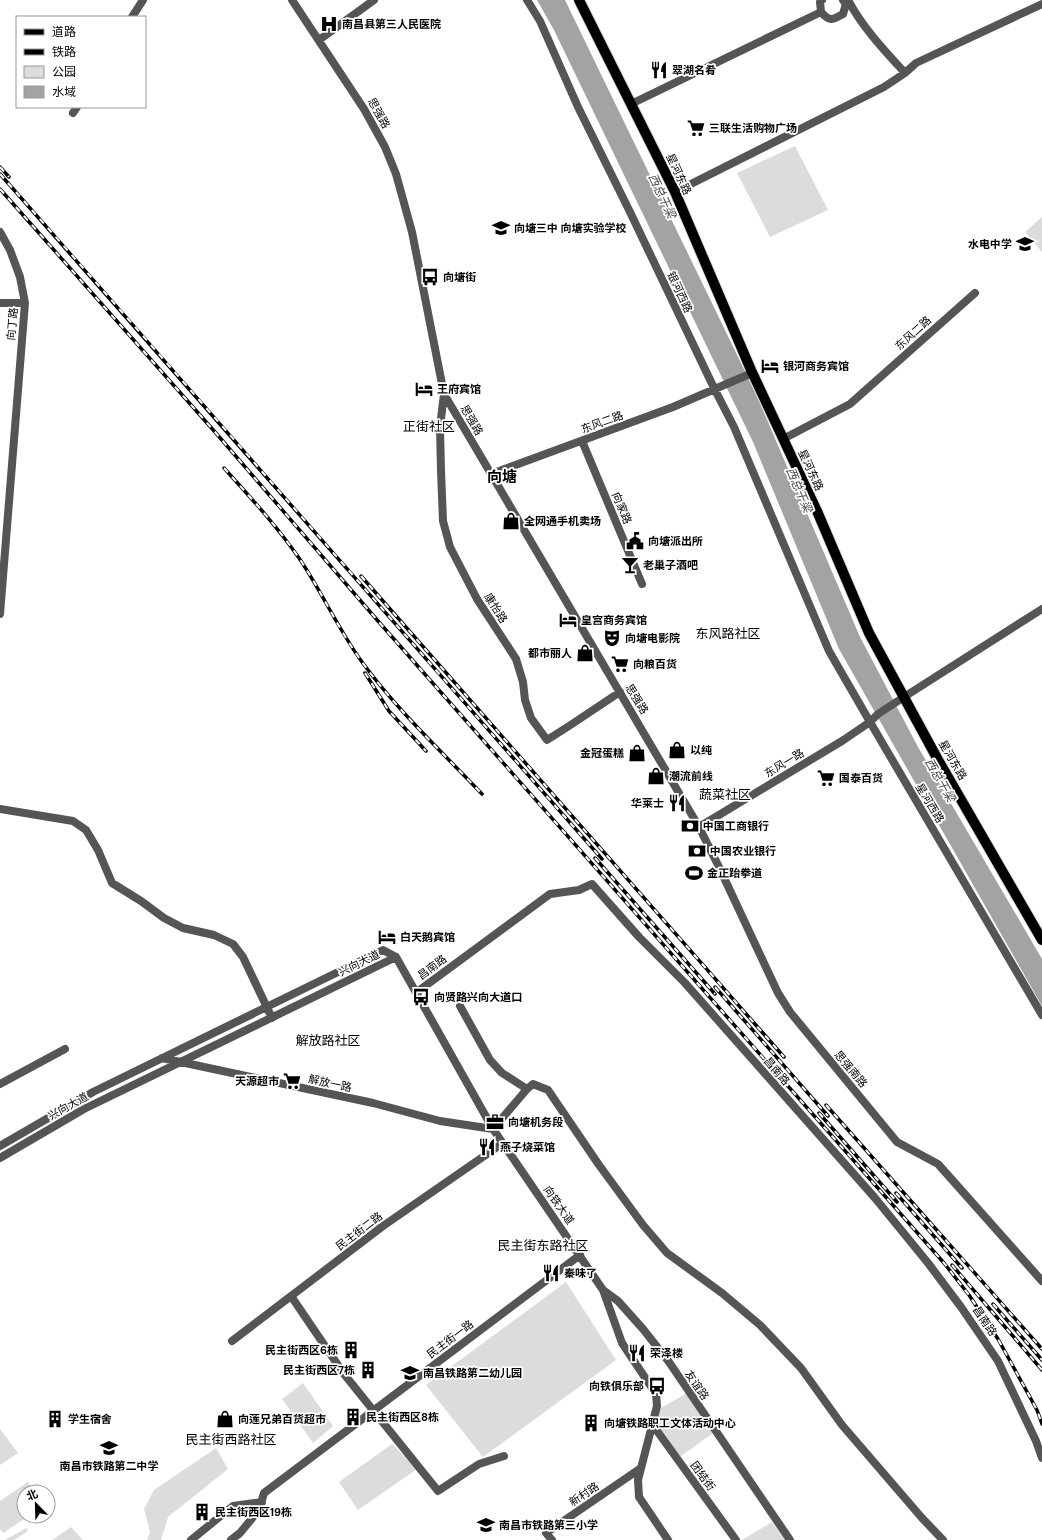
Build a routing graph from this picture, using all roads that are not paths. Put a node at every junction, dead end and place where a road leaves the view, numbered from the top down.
1 (143, 0) edge
2 (292, 0) edge
3 (374, 0) edge
4 (527, 0) edge
5 (579, 0) edge
6 (822, 0) edge
7 (843, 0) edge
8 (848, 0) edge
9 (1042, 4) edge
10 (821, 12) junction
11 (133, 16) edge
12 (319, 40) junction
13 (905, 73) junction
14 (631, 104) junction
15 (675, 192) junction
16 (0, 232) edge
17 (975, 292) dead end
18 (0, 303) edge
19 (25, 303) junction
20 (750, 374) junction
21 (717, 389) junction
22 (444, 394) junction
23 (783, 439) junction
24 (582, 441) junction
25 (491, 474) junction
26 (642, 584) dead end
27 (807, 597) joint
28 (1042, 609) edge
29 (0, 614) edge
30 (620, 692) junction
31 (904, 697) junction
32 (870, 722) junction
33 (0, 809) edge
34 (699, 827) junction
35 (1042, 940) edge
36 (396, 957) junction
37 (417, 992) junction
38 (460, 1006) dead end
39 (267, 1007) junction
40 (1042, 1015) edge
41 (272, 1018) junction
42 (65, 1048) dead end
43 (162, 1058) junction
44 (181, 1062) junction
45 (0, 1084) edge
46 (526, 1089) junction
47 (493, 1129) junction
48 (503, 1144) junction
49 (0, 1146) edge
50 (0, 1158) edge
51 (580, 1255) junction
52 (1042, 1281) edge
53 (603, 1290) junction
54 (291, 1296) junction
55 (232, 1341) dead end
56 (372, 1411) junction
57 (652, 1424) junction
58 (504, 1456) dead end
59 (1042, 1458) edge
60 (641, 1468) junction
61 (262, 1502) junction
62 (191, 1540) edge
63 (231, 1540) edge
64 (552, 1540) edge
65 (668, 1540) edge
66 (736, 1540) edge
67 (790, 1540) edge
68 (943, 1540) edge

1 - 11 street
2 - 12 street, 思强路
3 - 12 street
4 - 21 street, 银河西路
5 - 14 main road, 星河东路
6 - 10 street
7 - 10 street
8 - 13 street
9 - 13 street
10 - 14 street
12 - 22 street, 思强路
13 - 15 street
14 - 15 main road, 星河东路
15 - 20 main road, 星河东路
16 - 19 street, 向丁路
17 - 23 street, 东风二路
18 - 19 street
19 - 29 street, 向丁路
20 - 21 street, 东风二路
20 - 23 main road, 星河东路
21 - 24 street, 东风二路
21 - 27 street, 银河西路
22 - 25 street, 思强路
22 - 30 street, 康怡路
23 - 31 main road, 星河东路
24 - 25 street, 东风二路
24 - 26 street, 向家路
25 - 30 street, 思强路
27 - 32 street, 星河西路
28 - 31 street
30 - 34 street, 思强路
31 - 32 street, 东风一路
31 - 35 main road, 星河东路
32 - 34 street, 东风一路
32 - 40 street, 星河西路
33 - 39 street
34 - 52 street, 思强南路
36 - 37 street, 向铁大道
36 - 39 street, 兴向大道
36 - 41 street, 兴向大道
37 - 47 street, 向铁大道
37 - 59 street, 昌南路
38 - 46 street
39 - 41 street
39 - 43 street, 兴向大道
41 - 44 street, 兴向大道
42 - 45 street
43 - 44 street, 解放一路
43 - 49 street, 兴向大道
44 - 47 street, 解放一路
44 - 50 street, 兴向大道
46 - 47 street
46 - 68 street
47 - 48 street, 向铁大道
48 - 51 street, 向铁大道
48 - 54 street, 民主街二路
51 - 53 street, 向铁大道
51 - 56 street, 民主街一路
53 - 57 street, 向铁大道
53 - 67 street, 友谊路
54 - 55 street, 民主街二路
54 - 56 street
56 - 58 street
56 - 61 street, 民主街一路
57 - 60 street, 向铁大道
57 - 66 street, 团结街
60 - 64 street, 新村路
60 - 65 street, 向铁大道
61 - 62 street
61 - 63 street, 民主街一路

